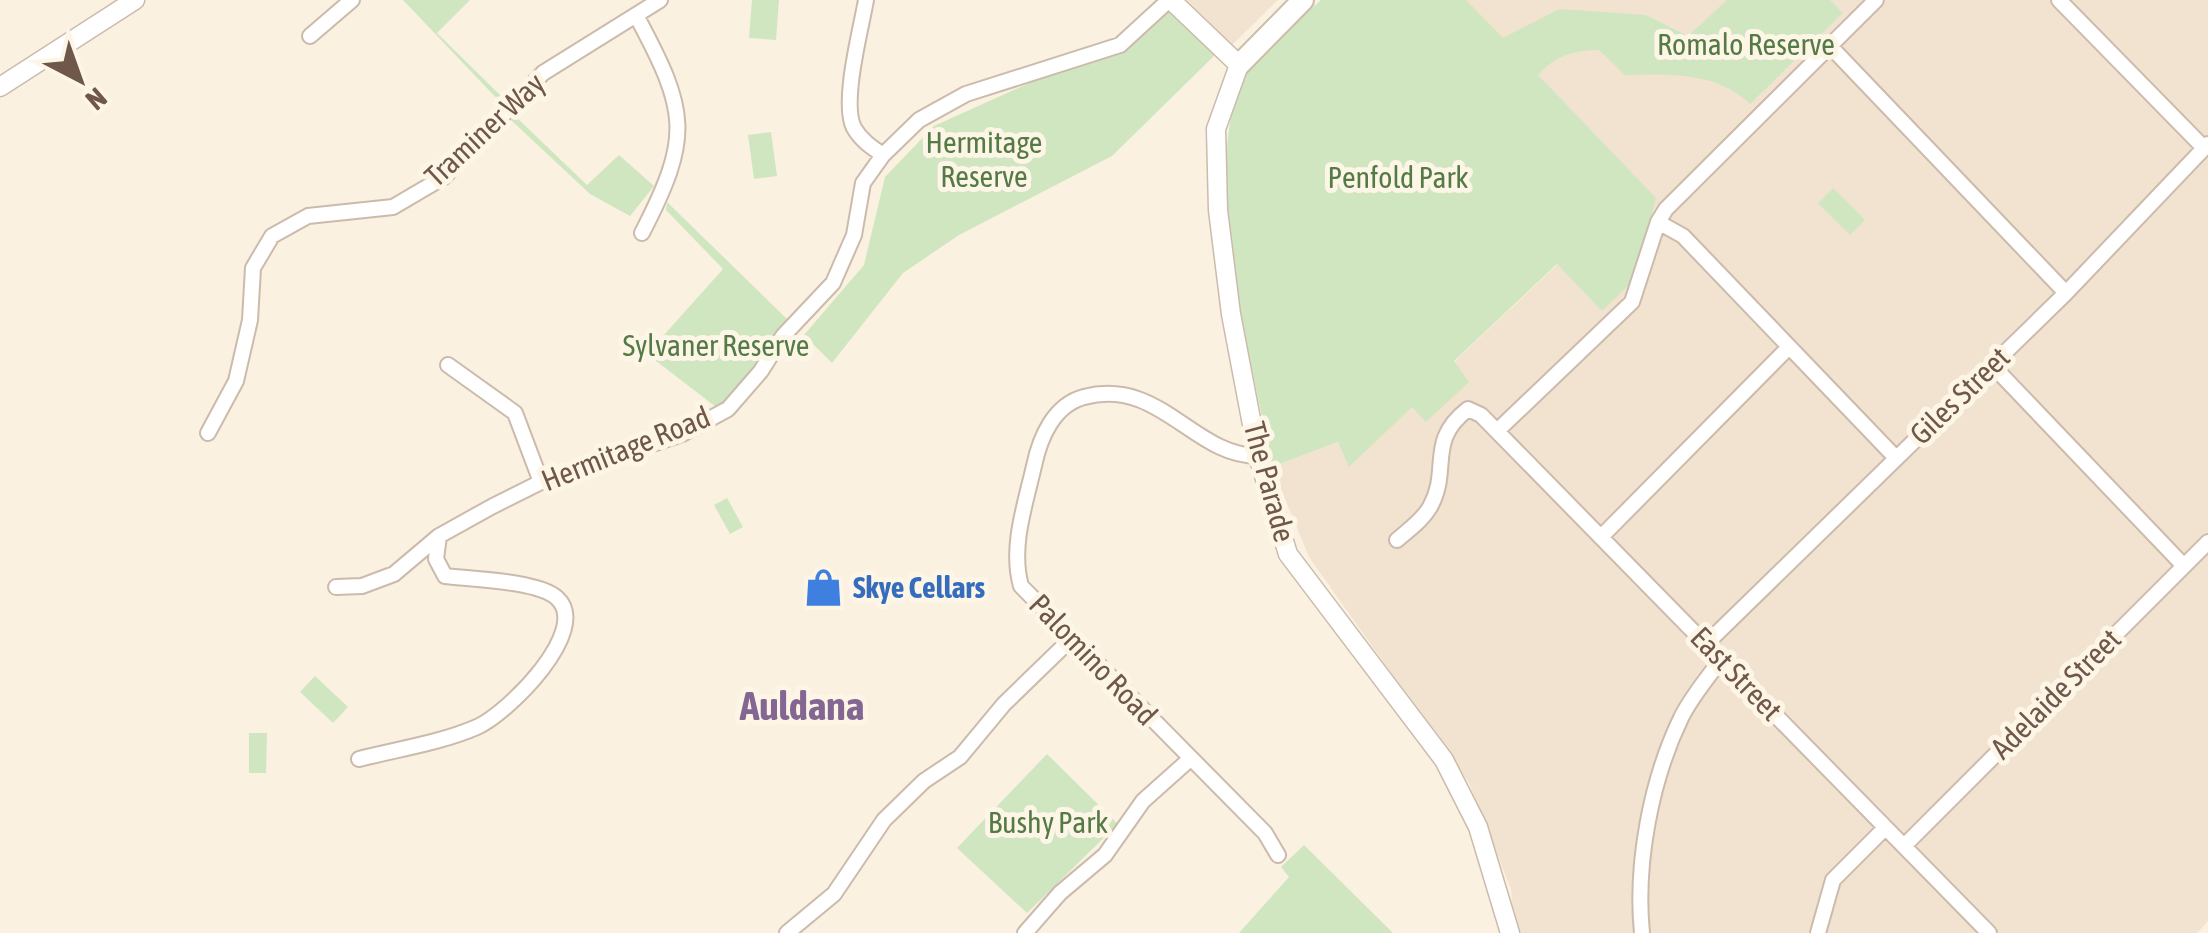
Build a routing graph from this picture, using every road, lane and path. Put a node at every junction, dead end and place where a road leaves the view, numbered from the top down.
1 (135, 0) edge
2 (352, 0) edge
3 (660, 0) edge
4 (866, 0) edge
5 (1170, 0) edge
6 (1303, 0) edge
7 (1876, 0) edge
8 (2059, 0) edge
9 (637, 17) junction
10 (310, 36) dead end
11 (1830, 46) junction
12 (1239, 64) junction
13 (0, 87) edge
14 (2206, 146) edge
15 (883, 155) junction
16 (1658, 222) junction
17 (642, 233) dead end
18 (2066, 292) junction
19 (1789, 346) junction
20 (1992, 365) junction
21 (448, 366) dead end
22 (1498, 431) junction
23 (208, 433) dead end
24 (1258, 456) junction
25 (1896, 458) junction
26 (540, 482) junction
27 (439, 536) junction
28 (1602, 536) junction
29 (1396, 540) dead end
30 (2208, 542) edge
31 (2184, 566) junction
32 (336, 587) dead end
33 (1072, 638) junction
34 (1707, 643) junction
35 (1721, 659) junction
36 (359, 758) dead end
37 (1190, 759) junction
38 (1885, 828) junction
39 (1904, 846) junction
40 (1278, 855) dead end
41 (787, 933) edge
42 (1025, 933) edge
43 (1510, 933) edge
44 (1642, 933) edge
45 (1818, 933) edge
46 (1990, 933) edge

1 - 13 street
2 - 10 street
3 - 9 street, Traminer Way
4 - 15 street
5 - 12 street
5 - 15 street, Hermitage Road
6 - 12 main road, The Parade
7 - 11 street
8 - 14 street
9 - 17 street
9 - 23 street, Traminer Way
11 - 16 street
11 - 18 street
12 - 24 street, The Parade
14 - 18 street, Giles Street
15 - 26 street, Hermitage Road
16 - 19 street
16 - 22 street
18 - 20 street, Giles Street
19 - 25 street
19 - 28 street
20 - 25 street, Giles Street
20 - 31 street
21 - 26 street
22 - 28 street, East Street
22 - 29 street, East Street
24 - 33 street, Palomino Road
24 - 43 street, The Parade
25 - 34 street, Giles Street
26 - 27 street, Hermitage Road
27 - 32 street, Hermitage Road
27 - 36 street
28 - 34 street, East Street
30 - 31 street, Adelaide Street
31 - 39 street, Adelaide Street
33 - 37 street, Palomino Road
33 - 41 street
34 - 35 street, East Street
35 - 38 street, East Street
35 - 44 street
37 - 40 street, Palomino Road
37 - 42 street
38 - 39 street, East Street
38 - 45 street
39 - 46 street, East Street

